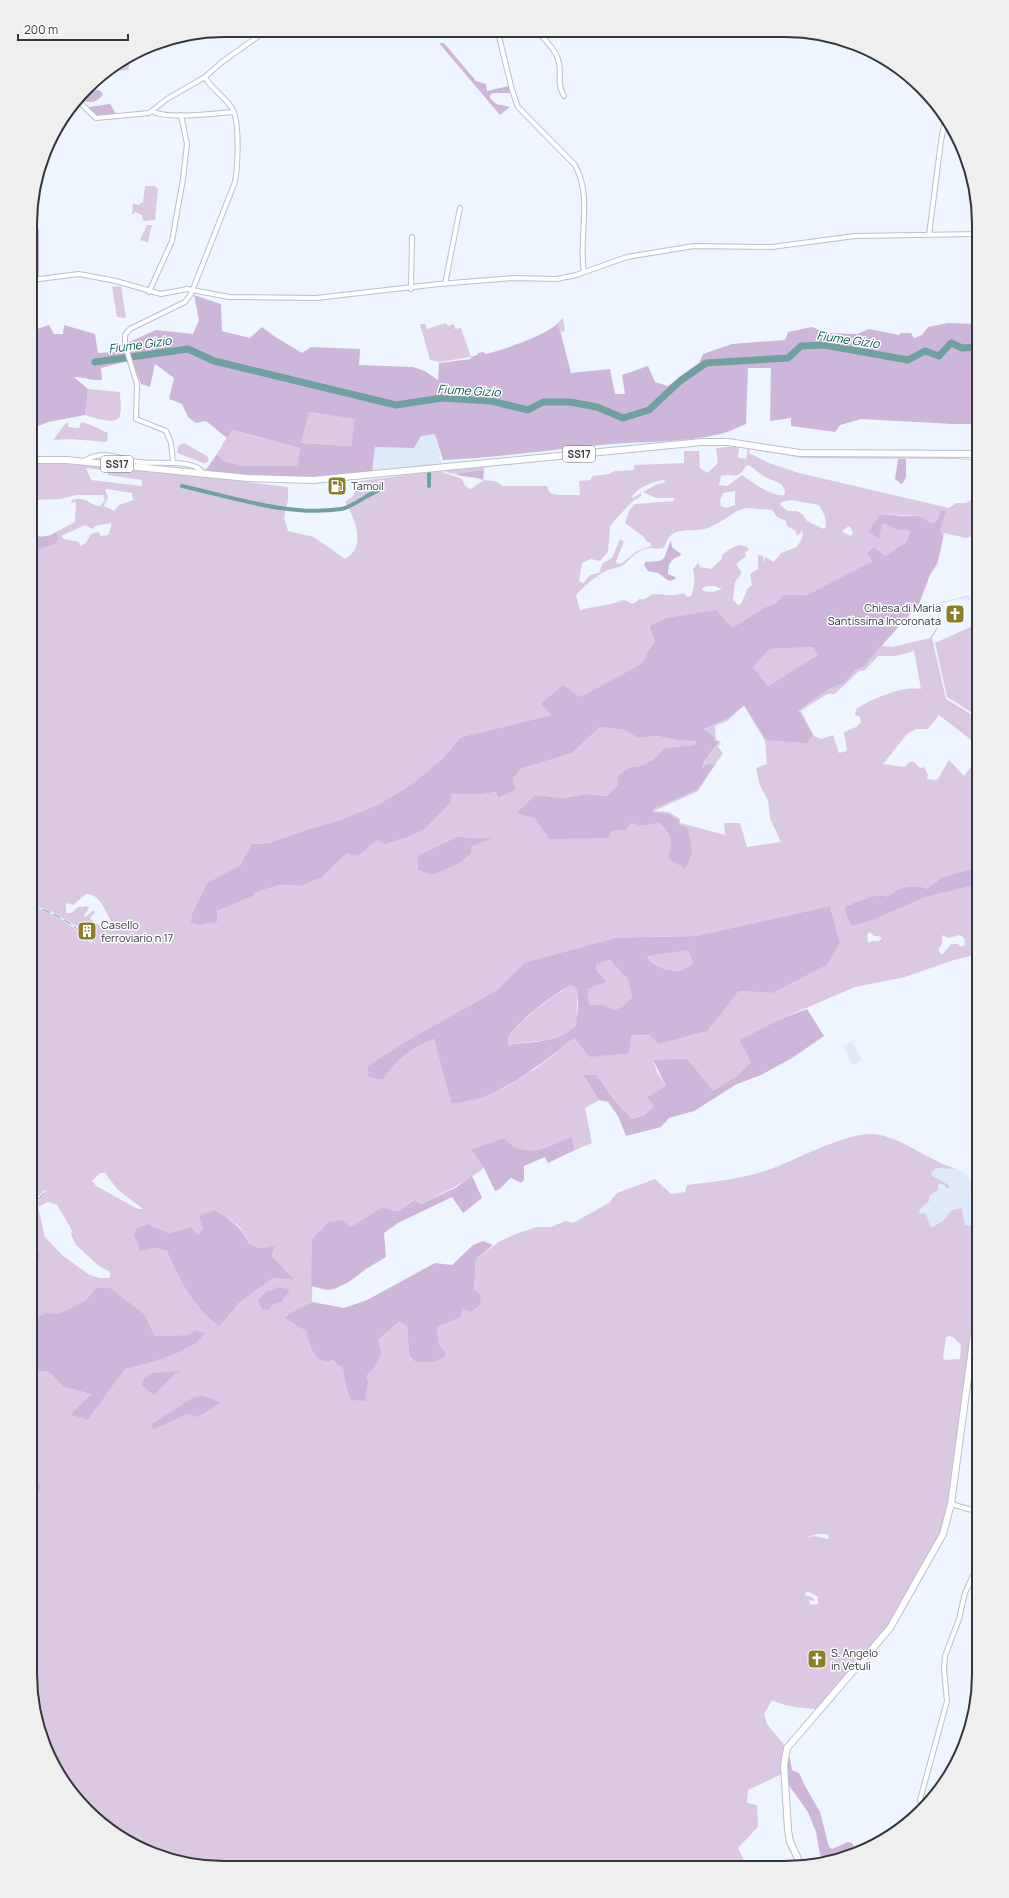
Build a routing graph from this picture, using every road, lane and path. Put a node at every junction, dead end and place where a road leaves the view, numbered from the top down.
1 (257, 37) edge
2 (499, 37) edge
3 (542, 37) edge
4 (205, 77) junction
5 (564, 96) dead end
6 (81, 104) edge
7 (152, 111) junction
8 (234, 112) junction
9 (181, 115) junction
10 (944, 126) edge
11 (460, 208) dead end
12 (972, 234) edge
13 (929, 235) junction
14 (412, 237) dead end
15 (584, 272) junction
16 (37, 279) edge
17 (445, 284) junction
18 (411, 289) junction
19 (192, 290) junction
20 (149, 292) junction
21 (972, 456) edge
22 (37, 460) edge
23 (173, 462) junction
24 (140, 464) junction
25 (203, 473) junction
26 (972, 1348) edge
27 (951, 1504) junction
28 (972, 1510) edge
29 (972, 1578) edge
30 (921, 1802) edge
31 (799, 1861) edge

1 - 4 street
2 - 15 street
3 - 5 street
4 - 7 street
4 - 8 street
6 - 7 street
7 - 9 street
8 - 9 street
8 - 19 street
9 - 20 street
10 - 13 street
11 - 17 street
12 - 13 street
13 - 15 street
14 - 18 street
15 - 17 street
16 - 20 street
17 - 18 street
18 - 19 street
19 - 20 street
19 - 23 street
21 - 25 main road, SS17
22 - 24 main road, SS17
23 - 24 street
23 - 25 street
24 - 25 main road, SS17
26 - 27 main road
27 - 28 street
27 - 31 main road
29 - 30 street

